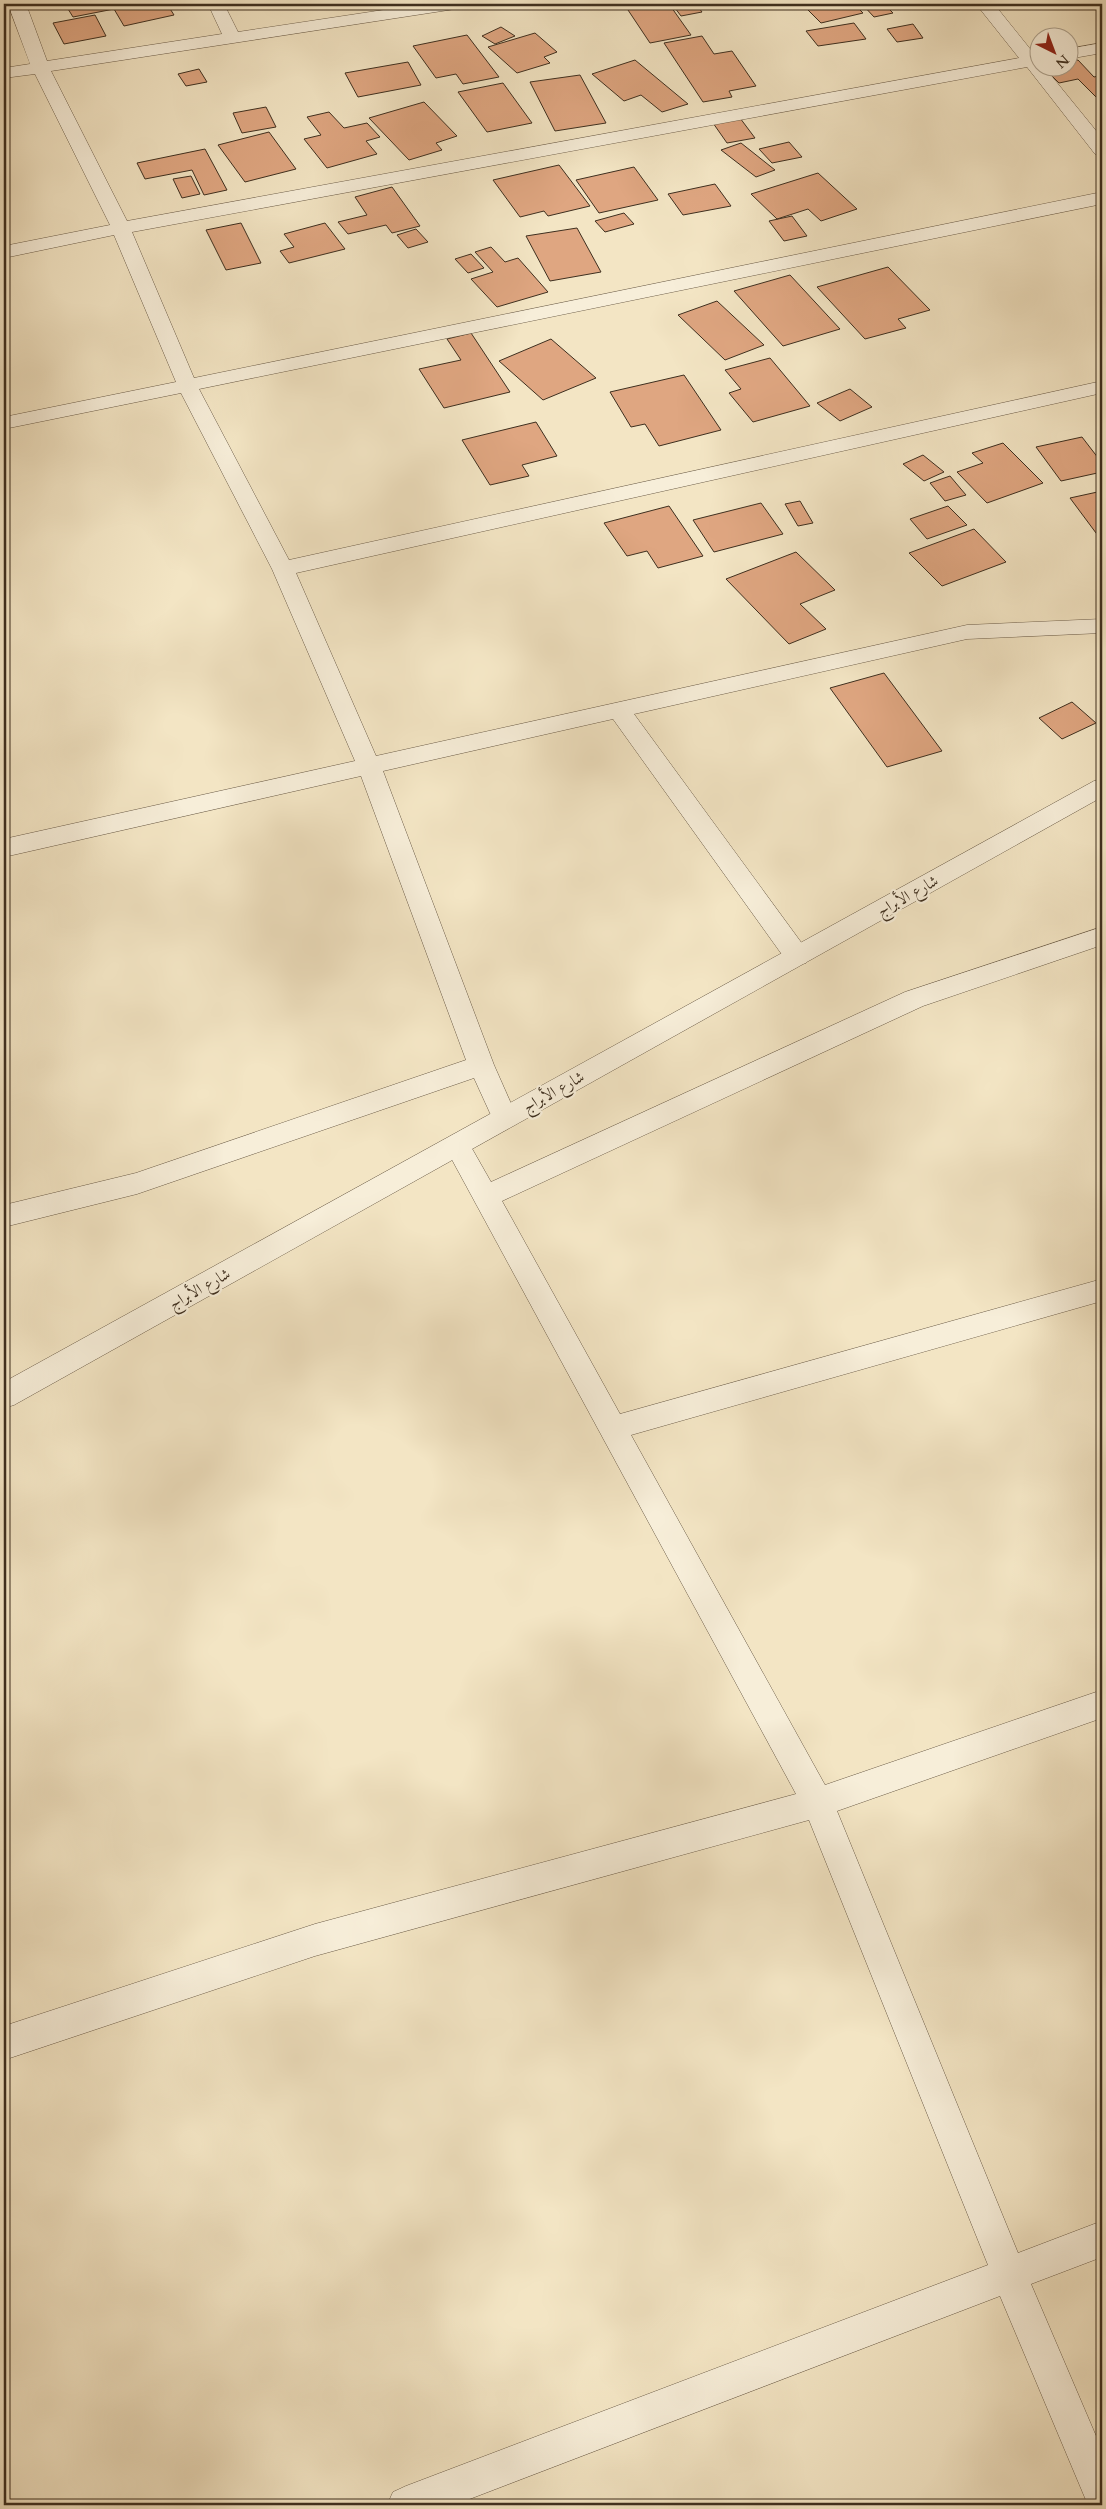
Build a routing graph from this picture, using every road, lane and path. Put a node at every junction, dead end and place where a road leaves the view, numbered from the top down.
1 (17, 4) edge
2 (216, 4) edge
3 (455, 4) edge
4 (985, 4) edge
5 (233, 39) junction
6 (1102, 48) edge
7 (1078, 52) edge
8 (1028, 53) edge
9 (1028, 62) edge
10 (40, 66) junction
11 (4, 73) edge
12 (1048, 78) edge
13 (1102, 150) edge
14 (1102, 198) edge
15 (121, 228) junction
16 (4, 252) edge
17 (188, 387) junction
18 (1102, 387) edge
19 (4, 423) edge
20 (283, 568) junction
21 (1102, 626) edge
22 (619, 710) junction
23 (369, 766) junction
24 (1102, 787) edge
25 (4, 848) edge
26 (1102, 936) edge
27 (796, 956) junction
28 (481, 1065) junction
29 (504, 1117) junction
30 (457, 1145) junction
31 (485, 1197) junction
32 (4, 1216) edge
33 (1102, 1290) edge
34 (4, 1396) edge
35 (613, 1428) junction
36 (1102, 1704) edge
37 (818, 1803) junction
38 (4, 2043) edge
39 (1102, 2239) edge
40 (1010, 2276) junction
41 (1102, 2494) edge
42 (406, 2505) edge

1 - 10 street
2 - 5 street
3 - 5 street
4 - 8 street
5 - 10 street
6 - 7 street
9 - 15 street
10 - 11 street
10 - 15 street
12 - 13 street
14 - 17 street
15 - 16 street
15 - 17 street
17 - 19 street
17 - 20 street
18 - 20 street
20 - 23 street
21 - 22 street
22 - 23 street
22 - 27 street
23 - 25 street
23 - 28 street
24 - 27 street, شارع الأبراج
26 - 31 street
27 - 29 street, شارع الأبراج
28 - 29 street
28 - 32 street
29 - 30 street, شارع الأبراج
30 - 31 street
30 - 34 street, شارع الأبراج
31 - 35 street
33 - 35 street
35 - 37 street
36 - 37 street
37 - 38 street
37 - 40 street
39 - 40 street
40 - 41 street
40 - 42 street

